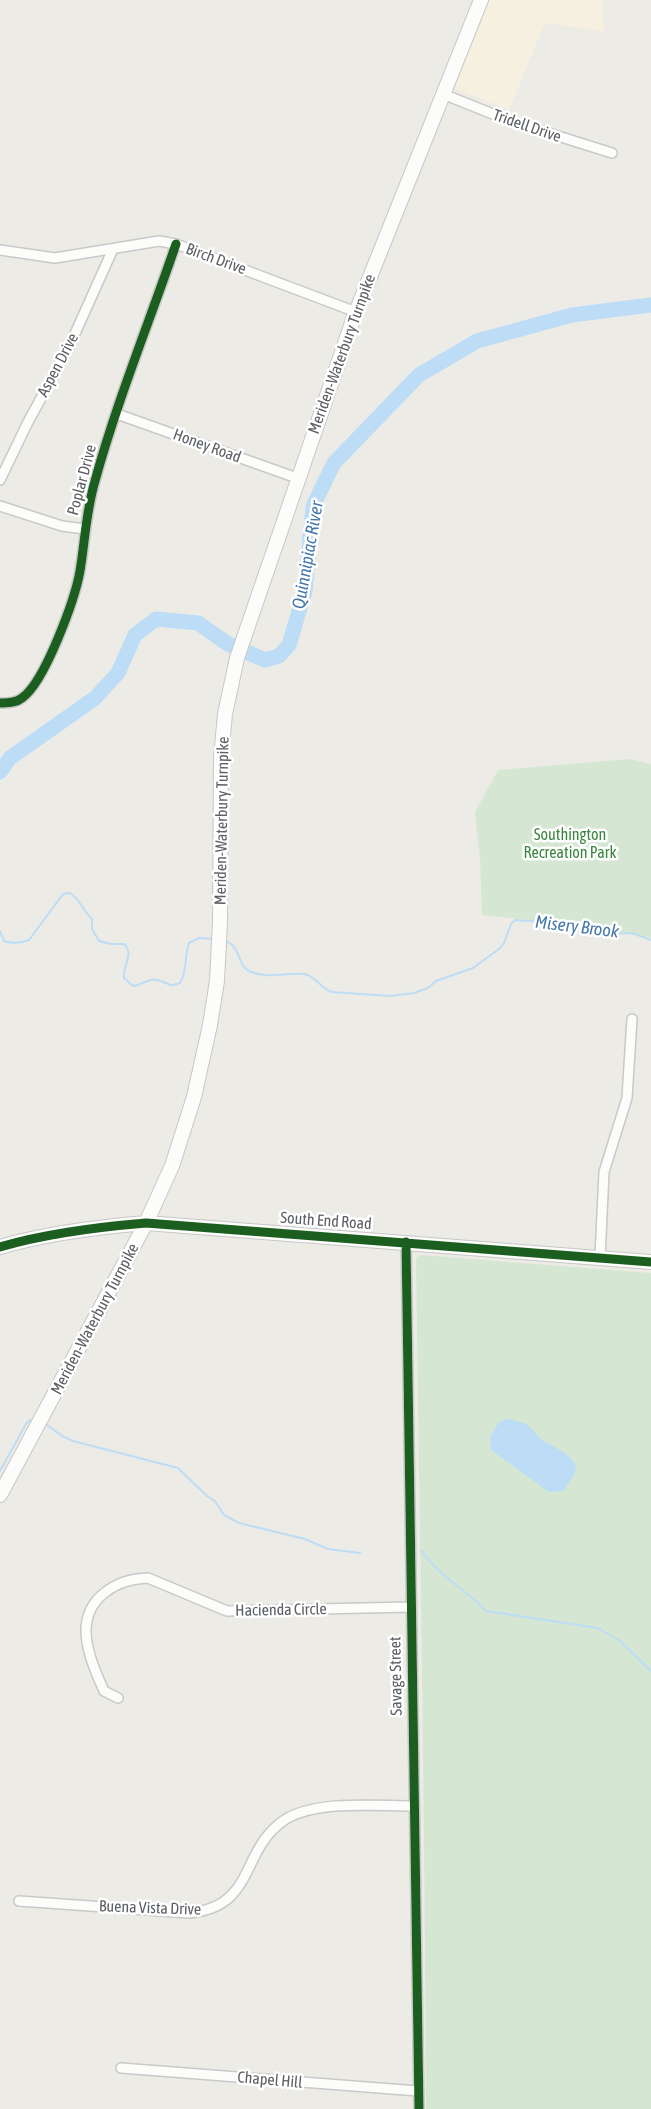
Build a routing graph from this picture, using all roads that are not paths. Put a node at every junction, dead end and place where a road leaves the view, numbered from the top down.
1 (481, 0) edge
2 (443, 94) junction
3 (612, 153) dead end
4 (176, 244) junction
5 (113, 249) junction
6 (0, 250) edge
7 (356, 312) junction
8 (117, 414) junction
9 (297, 478) junction
10 (0, 480) edge
11 (0, 507) edge
12 (85, 529) junction
13 (0, 703) edge
14 (632, 1019) dead end
15 (147, 1223) junction
16 (406, 1242) junction
17 (0, 1247) edge
18 (600, 1257) junction
19 (651, 1262) edge
20 (0, 1495) edge
21 (410, 1607) junction
22 (118, 1698) dead end
23 (413, 1806) junction
24 (19, 1901) dead end
25 (121, 2068) dead end
26 (418, 2091) junction
27 (419, 2109) edge

1 - 2 main road, Meriden-Waterbury Turnpike
2 - 3 street, Tridell Drive
2 - 7 main road, Meriden-Waterbury Turnpike
4 - 5 street, Birch Drive
4 - 7 street, Birch Drive
4 - 8 street, Poplar Drive
5 - 6 street, Birch Drive
5 - 10 street, Aspen Drive
7 - 9 main road, Meriden-Waterbury Turnpike
8 - 9 street, Honey Road
8 - 12 street, Poplar Drive
9 - 15 main road, Meriden-Waterbury Turnpike
11 - 12 street
12 - 13 street, Poplar Drive
14 - 18 street
15 - 16 main road, South End Road
15 - 17 main road, South End Road
15 - 20 main road, Meriden-Waterbury Turnpike
16 - 18 main road, South End Road
16 - 21 street, Savage Street
18 - 19 main road, South End Road
21 - 22 street, Hacienda Circle
21 - 23 street, Savage Street
23 - 24 street, Buena Vista Drive
23 - 26 street, Savage Street
25 - 26 street, Chapel Hill
26 - 27 street, Savage Street

